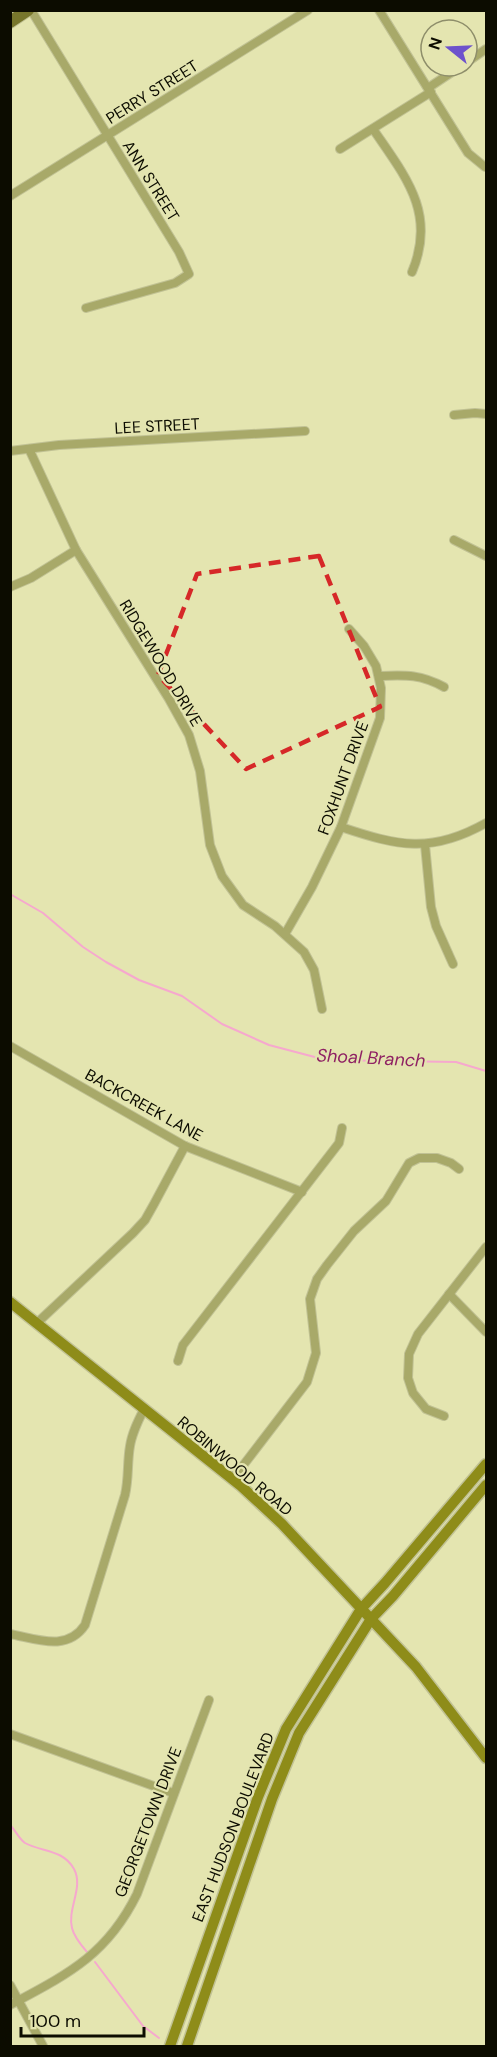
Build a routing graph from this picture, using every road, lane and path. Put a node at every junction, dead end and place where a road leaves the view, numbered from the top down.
1 (29, 10) edge
2 (308, 10) edge
3 (380, 10) edge
4 (10, 22) edge
5 (446, 78) edge
6 (430, 90) junction
7 (373, 129) junction
8 (107, 136) junction
9 (340, 149) dead end
10 (485, 167) edge
11 (10, 196) edge
12 (412, 272) dead end
13 (86, 308) dead end
14 (486, 414) edge
15 (454, 415) dead end
16 (304, 431) dead end
17 (29, 449) junction
18 (10, 451) edge
19 (454, 540) dead end
20 (76, 550) junction
21 (486, 556) edge
22 (10, 587) edge
23 (349, 629) dead end
24 (379, 676) junction
25 (444, 687) dead end
26 (486, 823) edge
27 (341, 827) junction
28 (425, 845) junction
29 (285, 934) junction
30 (453, 964) dead end
31 (322, 1009) dead end
32 (10, 1046) edge
33 (342, 1128) dead end
34 (185, 1146) junction
35 (459, 1168) dead end
36 (302, 1192) junction
37 (486, 1247) edge
38 (449, 1294) junction
39 (10, 1302) edge
40 (37, 1323) junction
41 (486, 1332) edge
42 (178, 1361) dead end
43 (144, 1409) junction
44 (444, 1416) dead end
45 (486, 1464) edge
46 (232, 1480) junction
47 (486, 1485) edge
48 (360, 1609) junction
49 (371, 1619) junction
50 (10, 1634) edge
51 (209, 1700) dead end
52 (10, 1734) edge
53 (486, 1758) edge
54 (173, 1793) junction
55 (10, 1985) edge
56 (20, 2001) junction
57 (10, 2006) edge
58 (43, 2046) edge
59 (170, 2046) edge
60 (187, 2046) edge

1 - 4 main road
1 - 8 street, ANN STREET
2 - 8 street, PERRY STREET
3 - 6 street
5 - 6 street
6 - 7 street
6 - 10 street
7 - 9 street
7 - 12 street
8 - 11 street, PERRY STREET
8 - 13 street, ANN STREET
14 - 15 street
16 - 17 street, LEE STREET
17 - 18 street, LEE STREET
17 - 20 street, RIDGEWOOD DRIVE
19 - 21 street
20 - 22 street
20 - 29 street, RIDGEWOOD DRIVE
23 - 24 street, FOXHUNT DRIVE
24 - 25 street
24 - 27 street, FOXHUNT DRIVE
26 - 28 street
27 - 28 street
27 - 29 street, FOXHUNT DRIVE
28 - 30 street
29 - 31 street, RIDGEWOOD DRIVE
32 - 34 street, BACKCREEK LANE
33 - 36 street
34 - 36 street, BACKCREEK LANE
34 - 40 street
35 - 46 street
36 - 42 street
37 - 38 street
38 - 41 street
38 - 44 street
39 - 40 main road, ROBINWOOD ROAD
40 - 43 main road, ROBINWOOD ROAD
43 - 46 main road, ROBINWOOD ROAD
43 - 50 street
45 - 48 main road, EAST HUDSON BOULEVARD
46 - 48 main road, ROBINWOOD ROAD
47 - 49 main road, EAST HUDSON BOULEVARD
48 - 49 main road, ROBINWOOD ROAD
48 - 59 main road, EAST HUDSON BOULEVARD
49 - 53 main road, ROBINWOOD ROAD
49 - 60 main road, EAST HUDSON BOULEVARD
51 - 54 street, GEORGETOWN DRIVE
52 - 54 street
54 - 56 street, GEORGETOWN DRIVE
55 - 56 street
56 - 57 street, GEORGETOWN DRIVE
56 - 58 street

